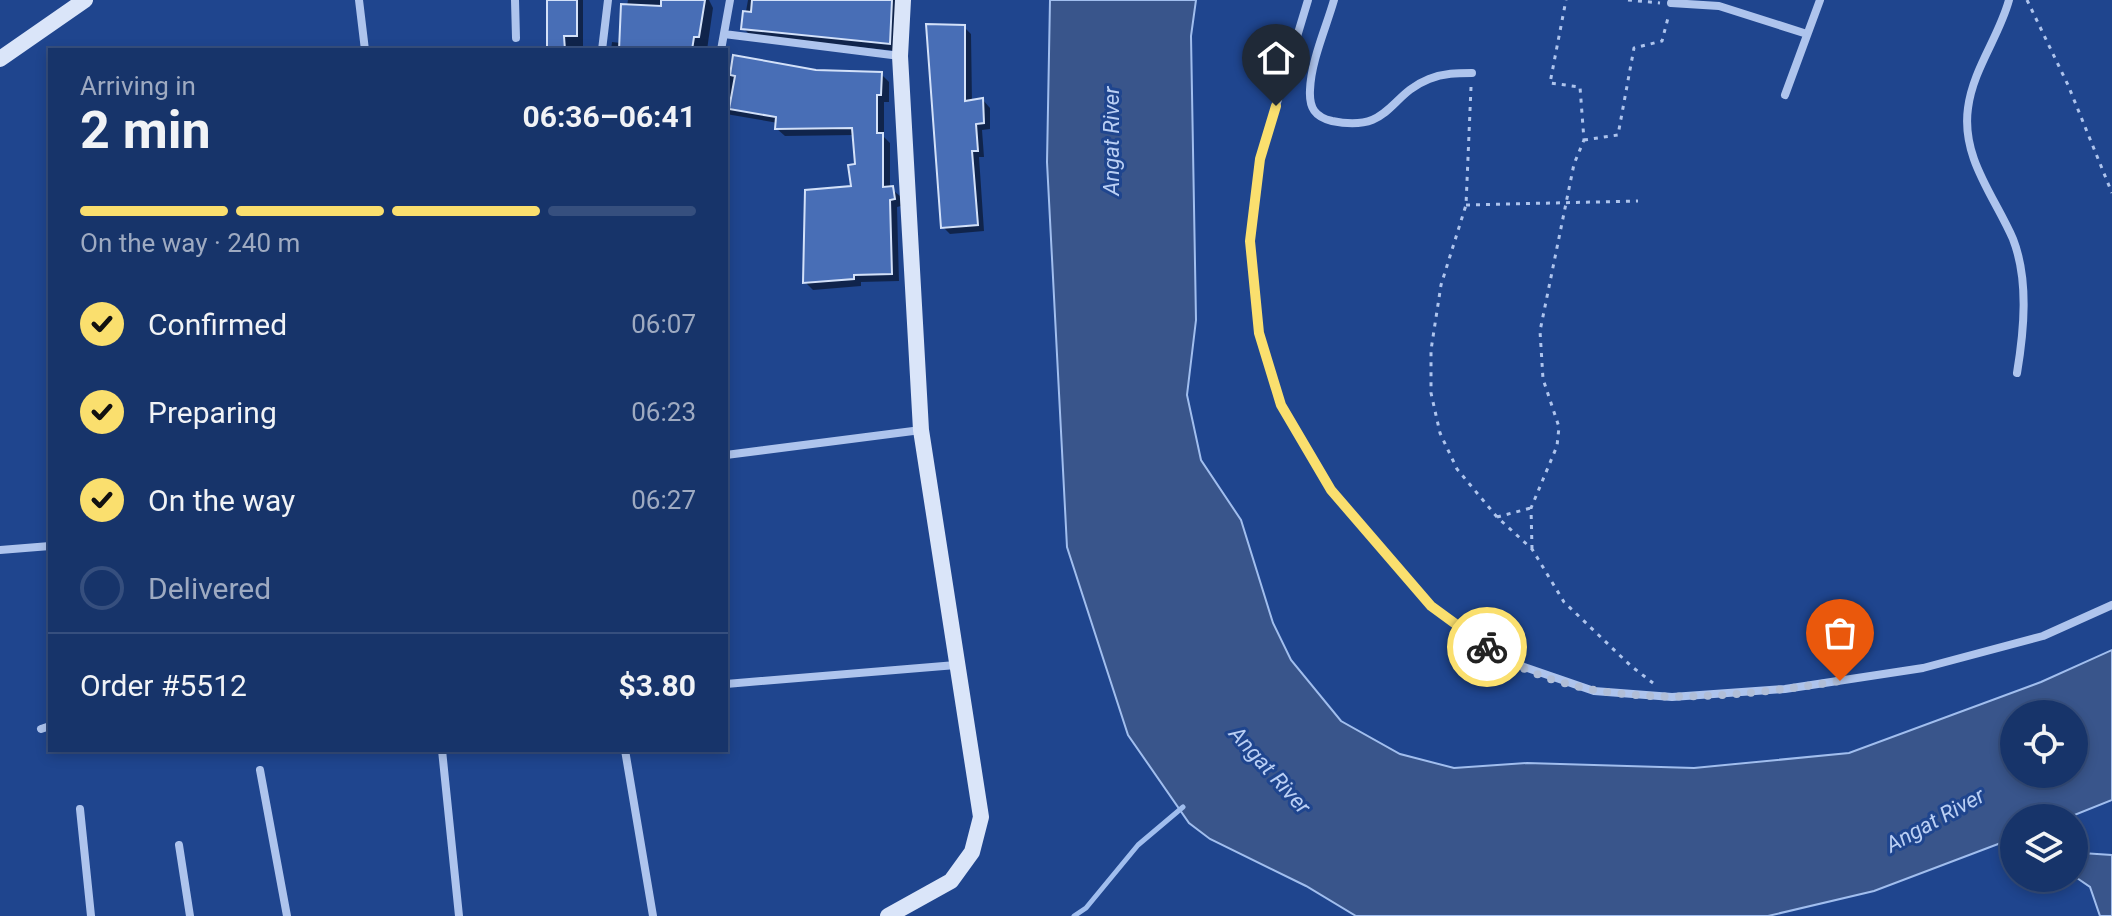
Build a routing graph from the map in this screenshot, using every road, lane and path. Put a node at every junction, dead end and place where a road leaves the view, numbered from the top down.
1 (85, 0) edge
2 (359, 0) edge
3 (515, 0) edge
4 (608, 0) edge
5 (730, 0) edge
6 (903, 0) edge
7 (1308, 0) edge
8 (1334, 0) edge
9 (1566, 0) edge
10 (1628, 0) edge
11 (1820, 0) edge
12 (2009, 0) edge
13 (2027, 0) edge
14 (1671, 3) junction
15 (724, 34) junction
16 (1807, 34) junction
17 (516, 38) dead end
18 (365, 48) edge
19 (602, 48) edge
20 (721, 48) edge
21 (900, 56) junction
22 (0, 59) edge
23 (1472, 73) joint
24 (1785, 95) dead end
25 (1584, 140) junction
26 (2112, 193) edge
27 (1638, 201) dead end
28 (1466, 205) junction
29 (1566, 205) junction
30 (2017, 373) dead end
31 (921, 430) junction
32 (728, 455) edge
33 (1531, 508) junction
34 (1497, 517) junction
35 (48, 546) edge
36 (1532, 549) junction
37 (0, 550) edge
38 (2112, 605) edge
39 (956, 665) junction
40 (728, 684) edge
41 (1672, 697) junction
42 (442, 752) edge
43 (625, 752) edge
44 (260, 770) dead end
45 (80, 809) dead end
46 (179, 845) dead end
47 (91, 916) edge
48 (190, 916) edge
49 (287, 916) edge
50 (459, 916) edge
51 (653, 916) edge
52 (888, 916) edge

1 - 22 street
2 - 18 street
3 - 17 street
4 - 19 street
5 - 15 street
6 - 21 street
7 - 41 street
8 - 23 street
9 - 25 path
10 - 14 path
11 - 16 street
12 - 30 street
13 - 26 path
14 - 16 street
14 - 25 path
15 - 20 street
15 - 21 street
16 - 24 street
21 - 31 street
23 - 28 path
25 - 29 path
27 - 29 path
28 - 29 path
28 - 34 path
29 - 33 path
31 - 32 street
31 - 39 street
33 - 34 path
33 - 36 path
34 - 36 path
35 - 37 street
36 - 41 path
38 - 41 street
39 - 40 street
39 - 52 street
42 - 50 street
43 - 51 street
44 - 49 street
45 - 47 street
46 - 48 street

